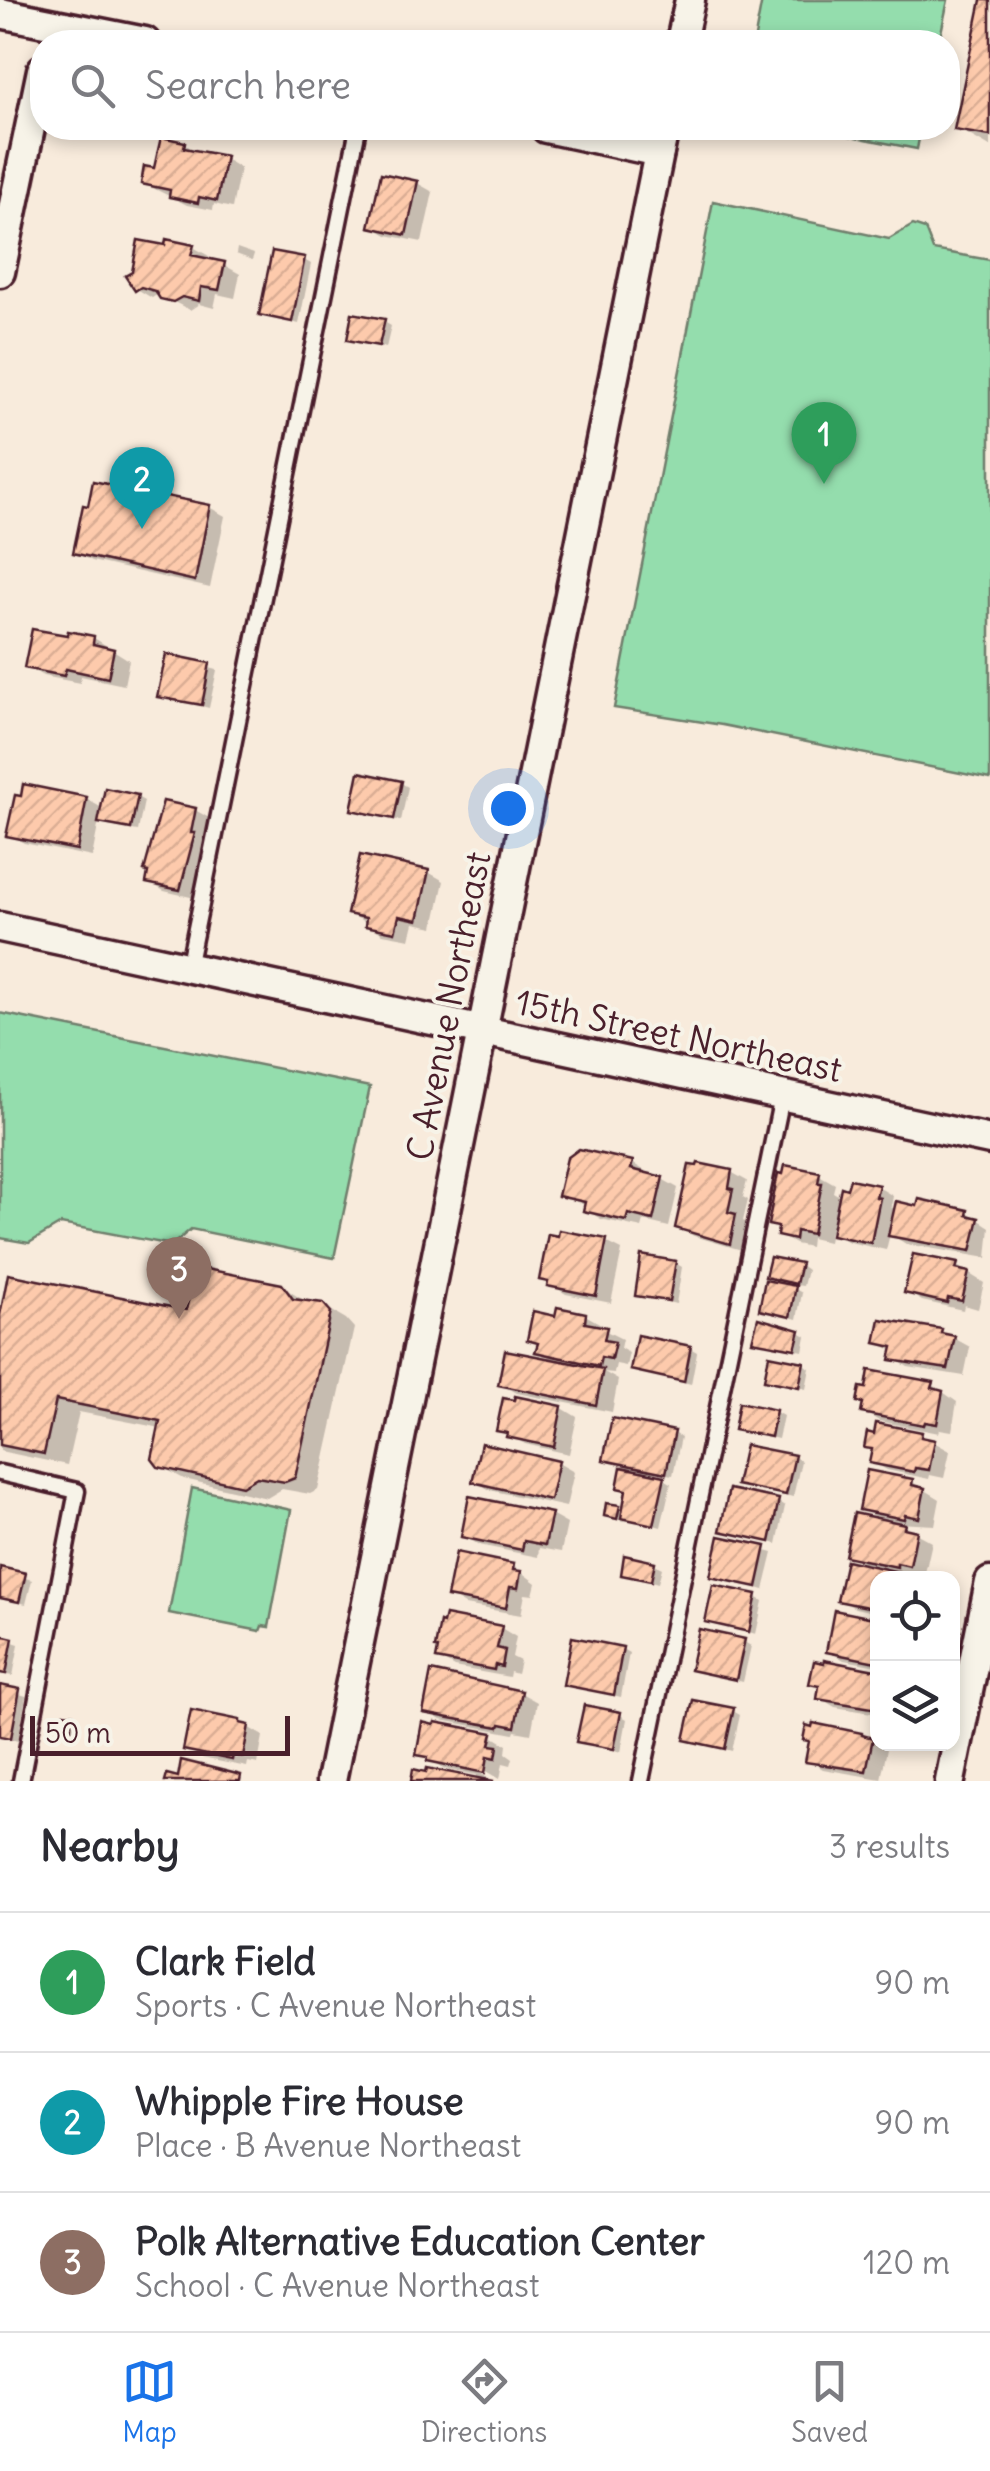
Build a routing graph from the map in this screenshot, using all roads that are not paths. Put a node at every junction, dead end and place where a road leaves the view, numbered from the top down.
1 (690, 0) edge
2 (0, 13) edge
3 (42, 30) edge
4 (684, 30) edge
5 (30, 128) edge
6 (356, 140) edge
7 (661, 140) edge
8 (0, 272) edge
9 (0, 927) edge
10 (188, 968) junction
11 (480, 1030) junction
12 (782, 1097) junction
13 (990, 1140) edge
14 (0, 1474) edge
15 (990, 1582) edge
16 (21, 1781) edge
17 (331, 1781) edge
18 (641, 1781) edge
19 (950, 1781) edge

1 - 4 street
2 - 3 street
5 - 8 street
6 - 10 lane
7 - 11 street, C Avenue Northeast
9 - 10 street, 15th Street Northeast
10 - 11 street, 15th Street Northeast
11 - 12 street, 15th Street Northeast
11 - 17 street, C Avenue Northeast
12 - 13 street, 15th Street Northeast
12 - 18 lane
14 - 16 lane
15 - 19 street

